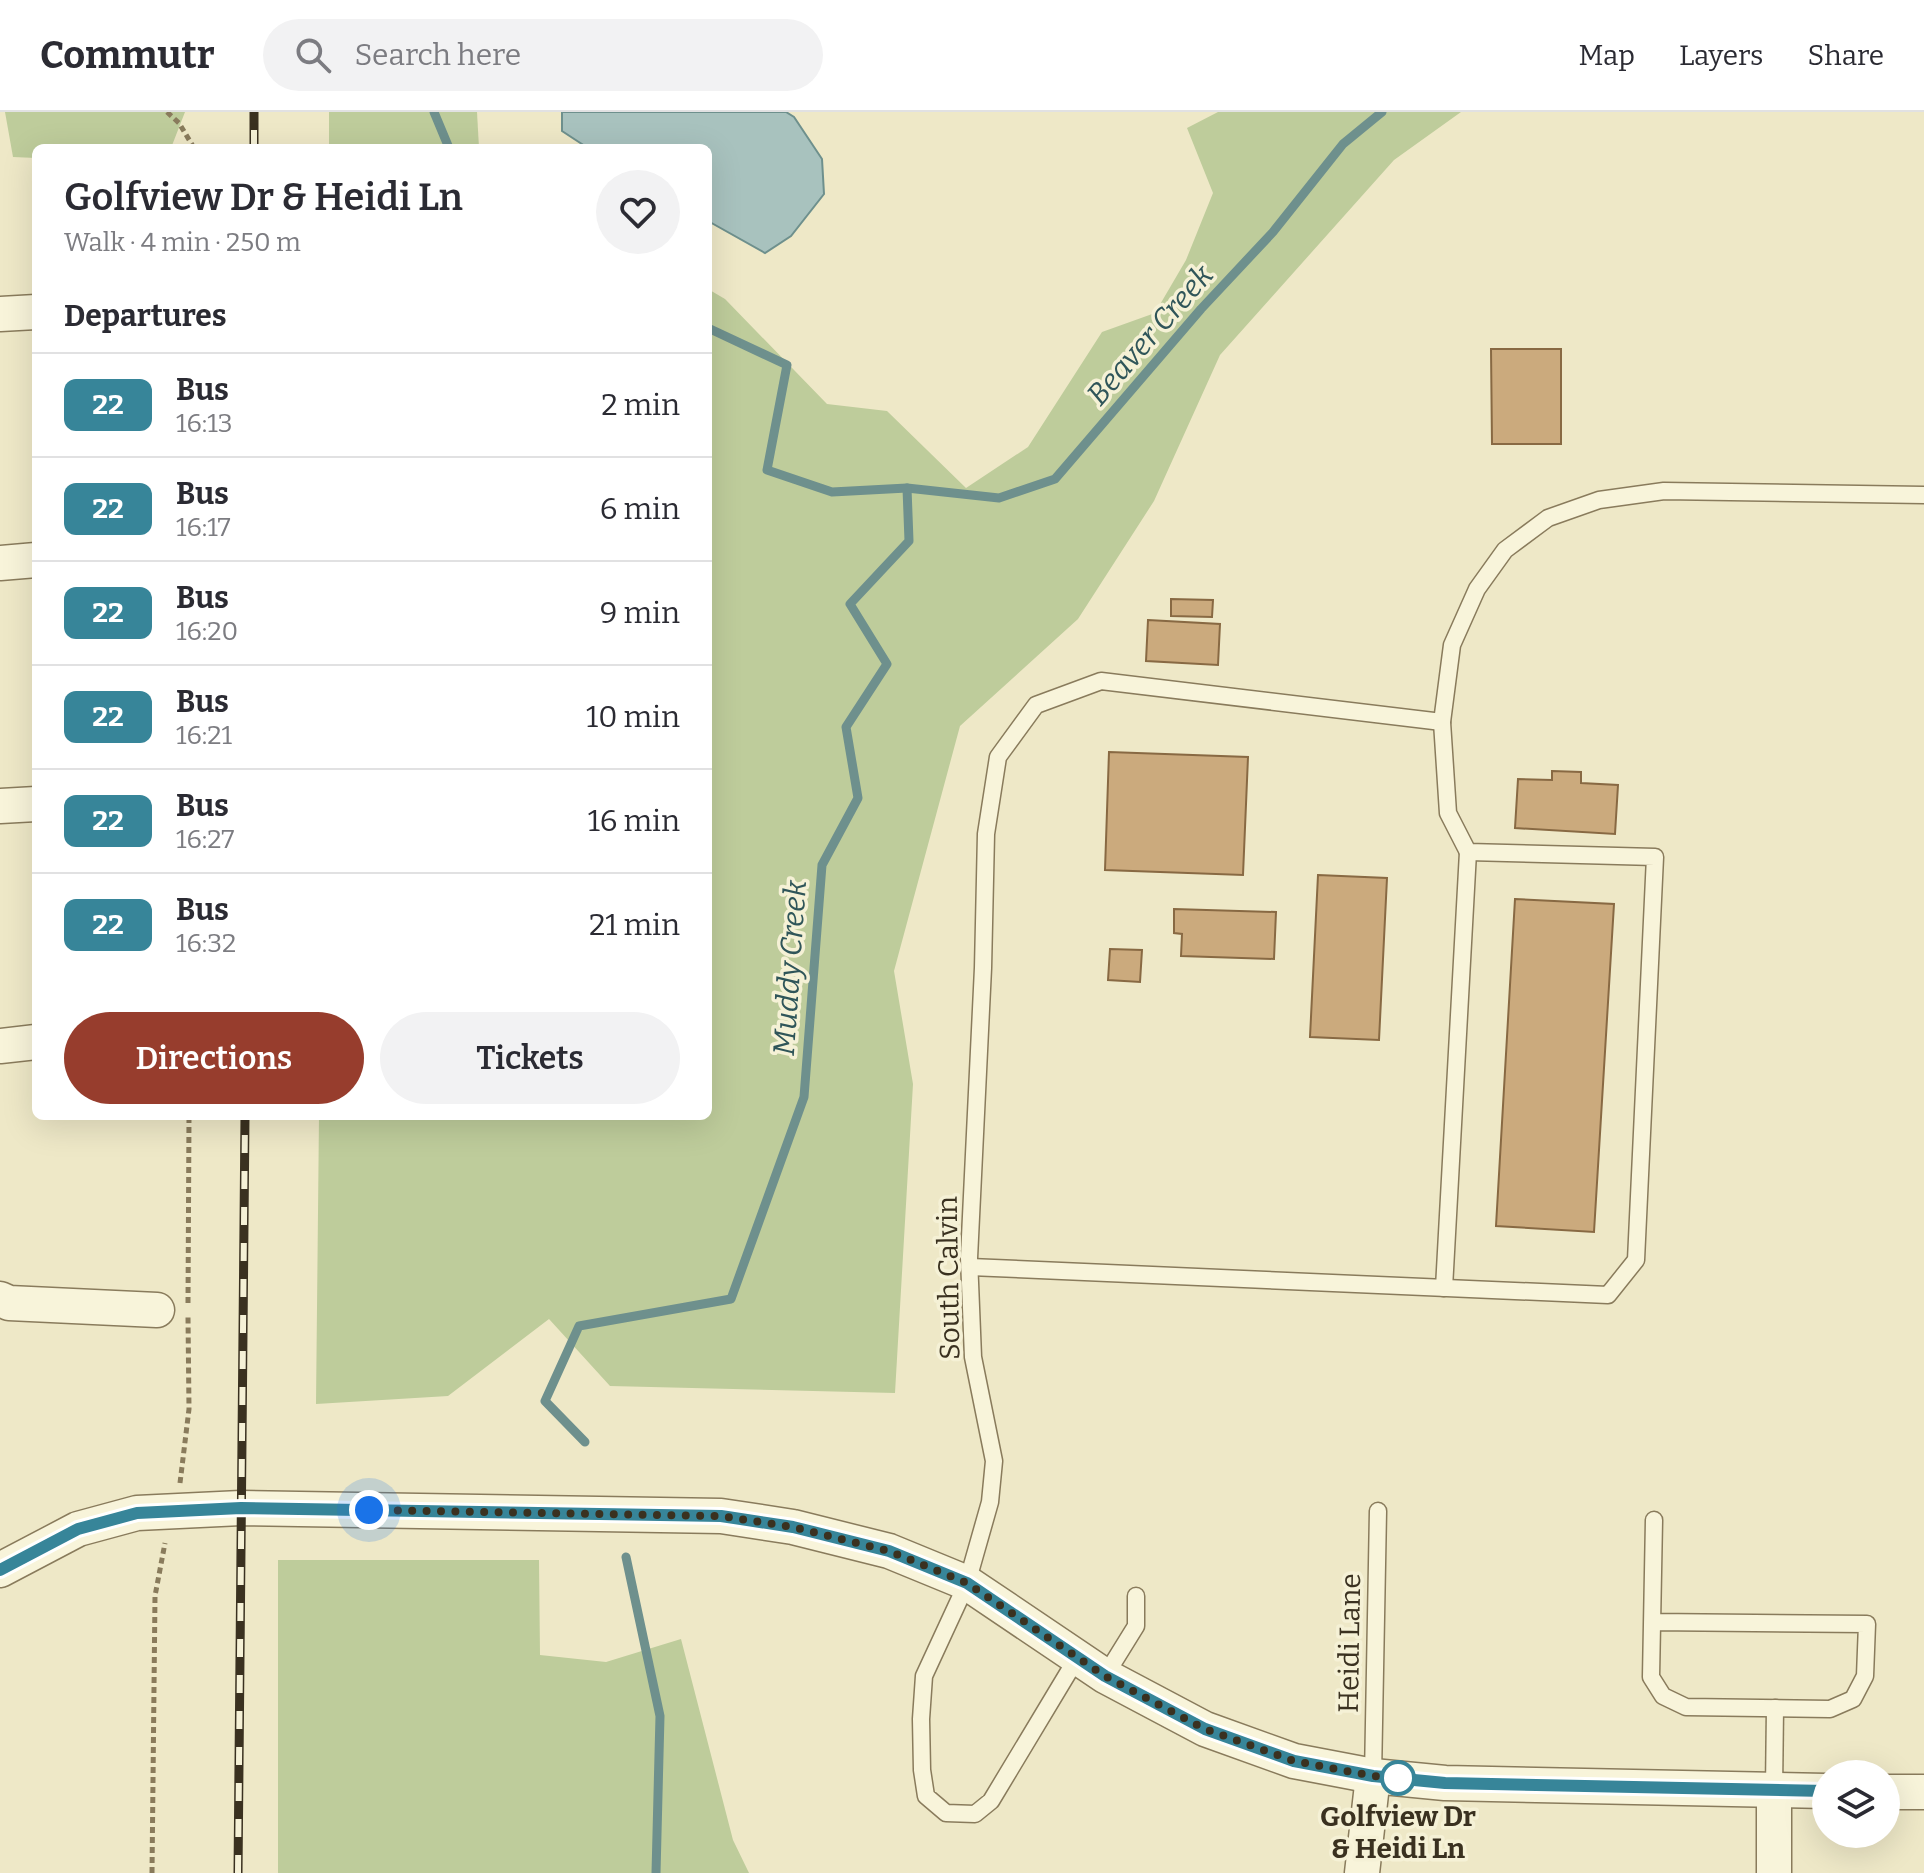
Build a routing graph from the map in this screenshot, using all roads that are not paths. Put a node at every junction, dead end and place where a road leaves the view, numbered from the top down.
1 (32, 312) edge
2 (0, 314) edge
3 (1924, 495) edge
4 (32, 560) edge
5 (0, 563) edge
6 (1442, 722) junction
7 (32, 804) edge
8 (0, 806) edge
9 (1468, 852) junction
10 (32, 1042) edge
11 (0, 1046) edge
12 (970, 1267) junction
13 (1444, 1288) junction
14 (0, 1299) edge
15 (157, 1310) dead end
16 (1378, 1511) dead end
17 (1654, 1520) dead end
18 (0, 1570) edge
19 (967, 1583) junction
20 (1136, 1596) dead end
21 (1652, 1622) junction
22 (1091, 1667) junction
23 (1775, 1708) junction
24 (1373, 1776) junction
25 (1774, 1790) junction
26 (1812, 1791) edge
27 (1900, 1792) edge
28 (1924, 1792) edge
29 (1362, 1873) edge
30 (1774, 1873) edge

1 - 2 street
3 - 6 lane
4 - 5 street
6 - 9 lane
6 - 12 lane, South Calvin
7 - 8 street
9 - 13 lane
9 - 13 lane
10 - 11 street
12 - 13 lane
12 - 19 lane, South Calvin
14 - 15 street
16 - 24 lane, Heidi Lane
17 - 21 lane
18 - 19 street
19 - 22 street
19 - 22 lane, South Calvin
20 - 22 lane, South Calvin
21 - 23 lane
21 - 23 lane
22 - 24 street
23 - 25 lane
24 - 25 street
24 - 29 street
25 - 26 street
25 - 30 street
27 - 28 street

